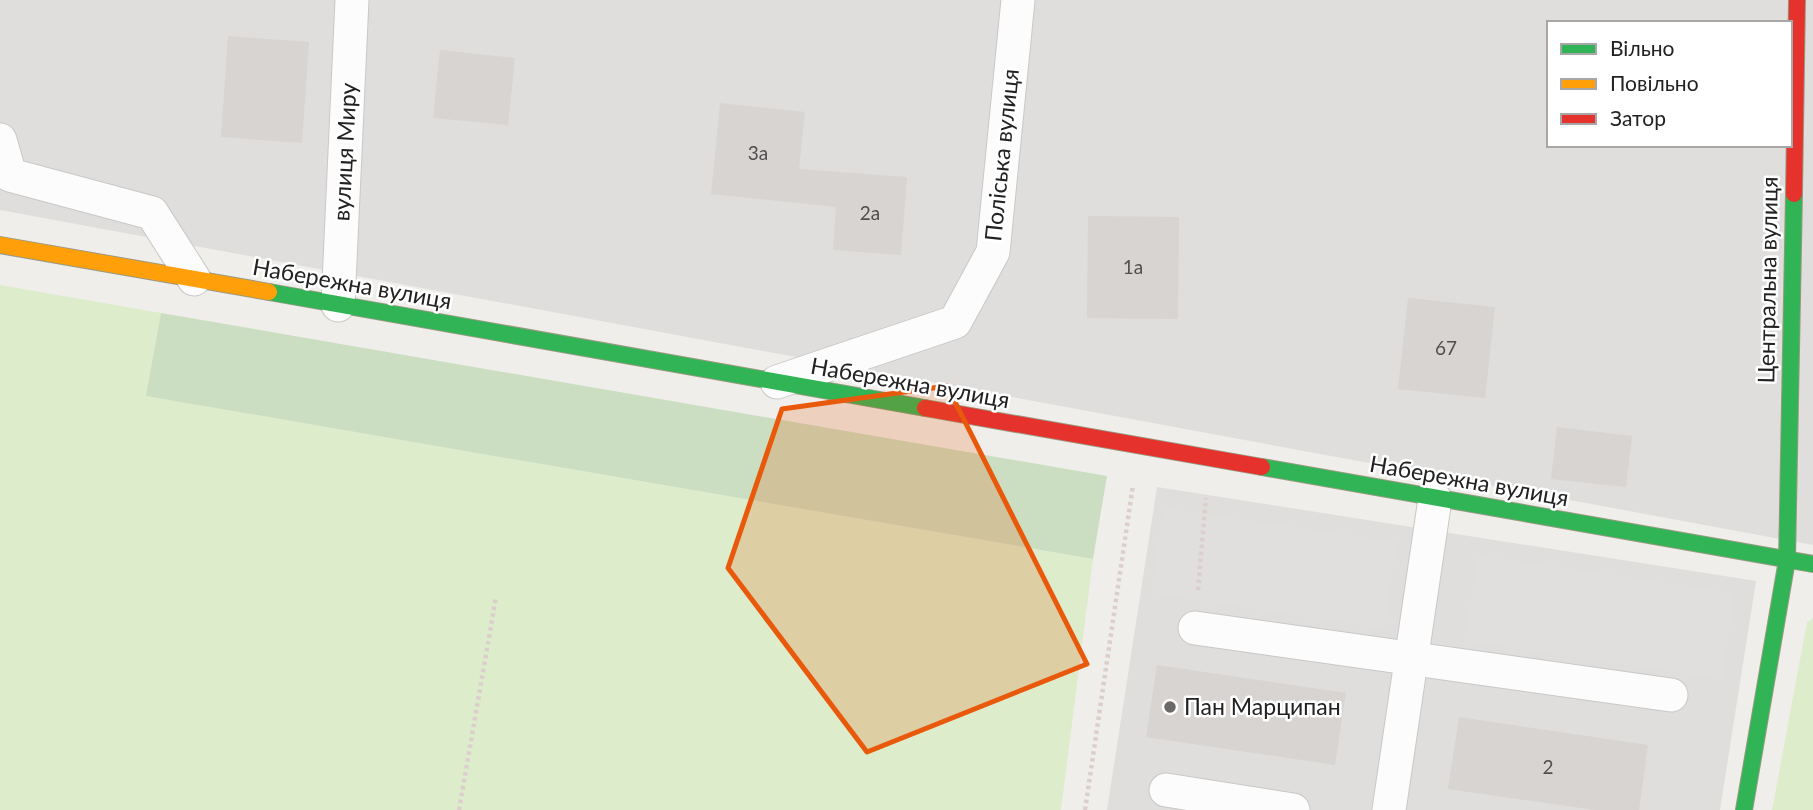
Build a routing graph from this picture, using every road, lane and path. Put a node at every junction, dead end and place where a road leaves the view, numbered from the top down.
1 (352, 0) edge
2 (1018, 0) edge
3 (1797, 0) edge
4 (1803, 131) edge
5 (0, 140) edge
6 (0, 245) edge
7 (194, 279) junction
8 (338, 305) junction
9 (777, 383) junction
10 (1138, 446) junction
11 (1206, 497) dead end
12 (1435, 499) junction
13 (1787, 560) junction
14 (1813, 564) edge
15 (496, 597) dead end
16 (1195, 628) joint
17 (1411, 657) junction
18 (1671, 695) dead end
19 (1166, 790) dead end
20 (1258, 807) edge
21 (459, 810) edge
22 (1085, 810) edge
23 (1293, 810) edge
24 (1389, 810) edge
25 (1744, 810) edge

1 - 8 street, вулиця Миру
2 - 9 street, Поліська вулиця
3 - 4 street, Центральна вулиця
4 - 13 street, Центральна вулиця
5 - 7 street
6 - 7 street, Набережна вулиця
7 - 8 street, Набережна вулиця
8 - 9 street, Набережна вулиця
9 - 10 street, Набережна вулиця
10 - 12 street, Набережна вулиця
10 - 22 path
11 - 16 path
12 - 13 street, Набережна вулиця
12 - 17 street
13 - 14 street, Набережна вулиця
13 - 25 street, Центральна вулиця
15 - 21 path
16 - 17 street
17 - 18 street
17 - 24 street
19 - 20 street
20 - 23 street

